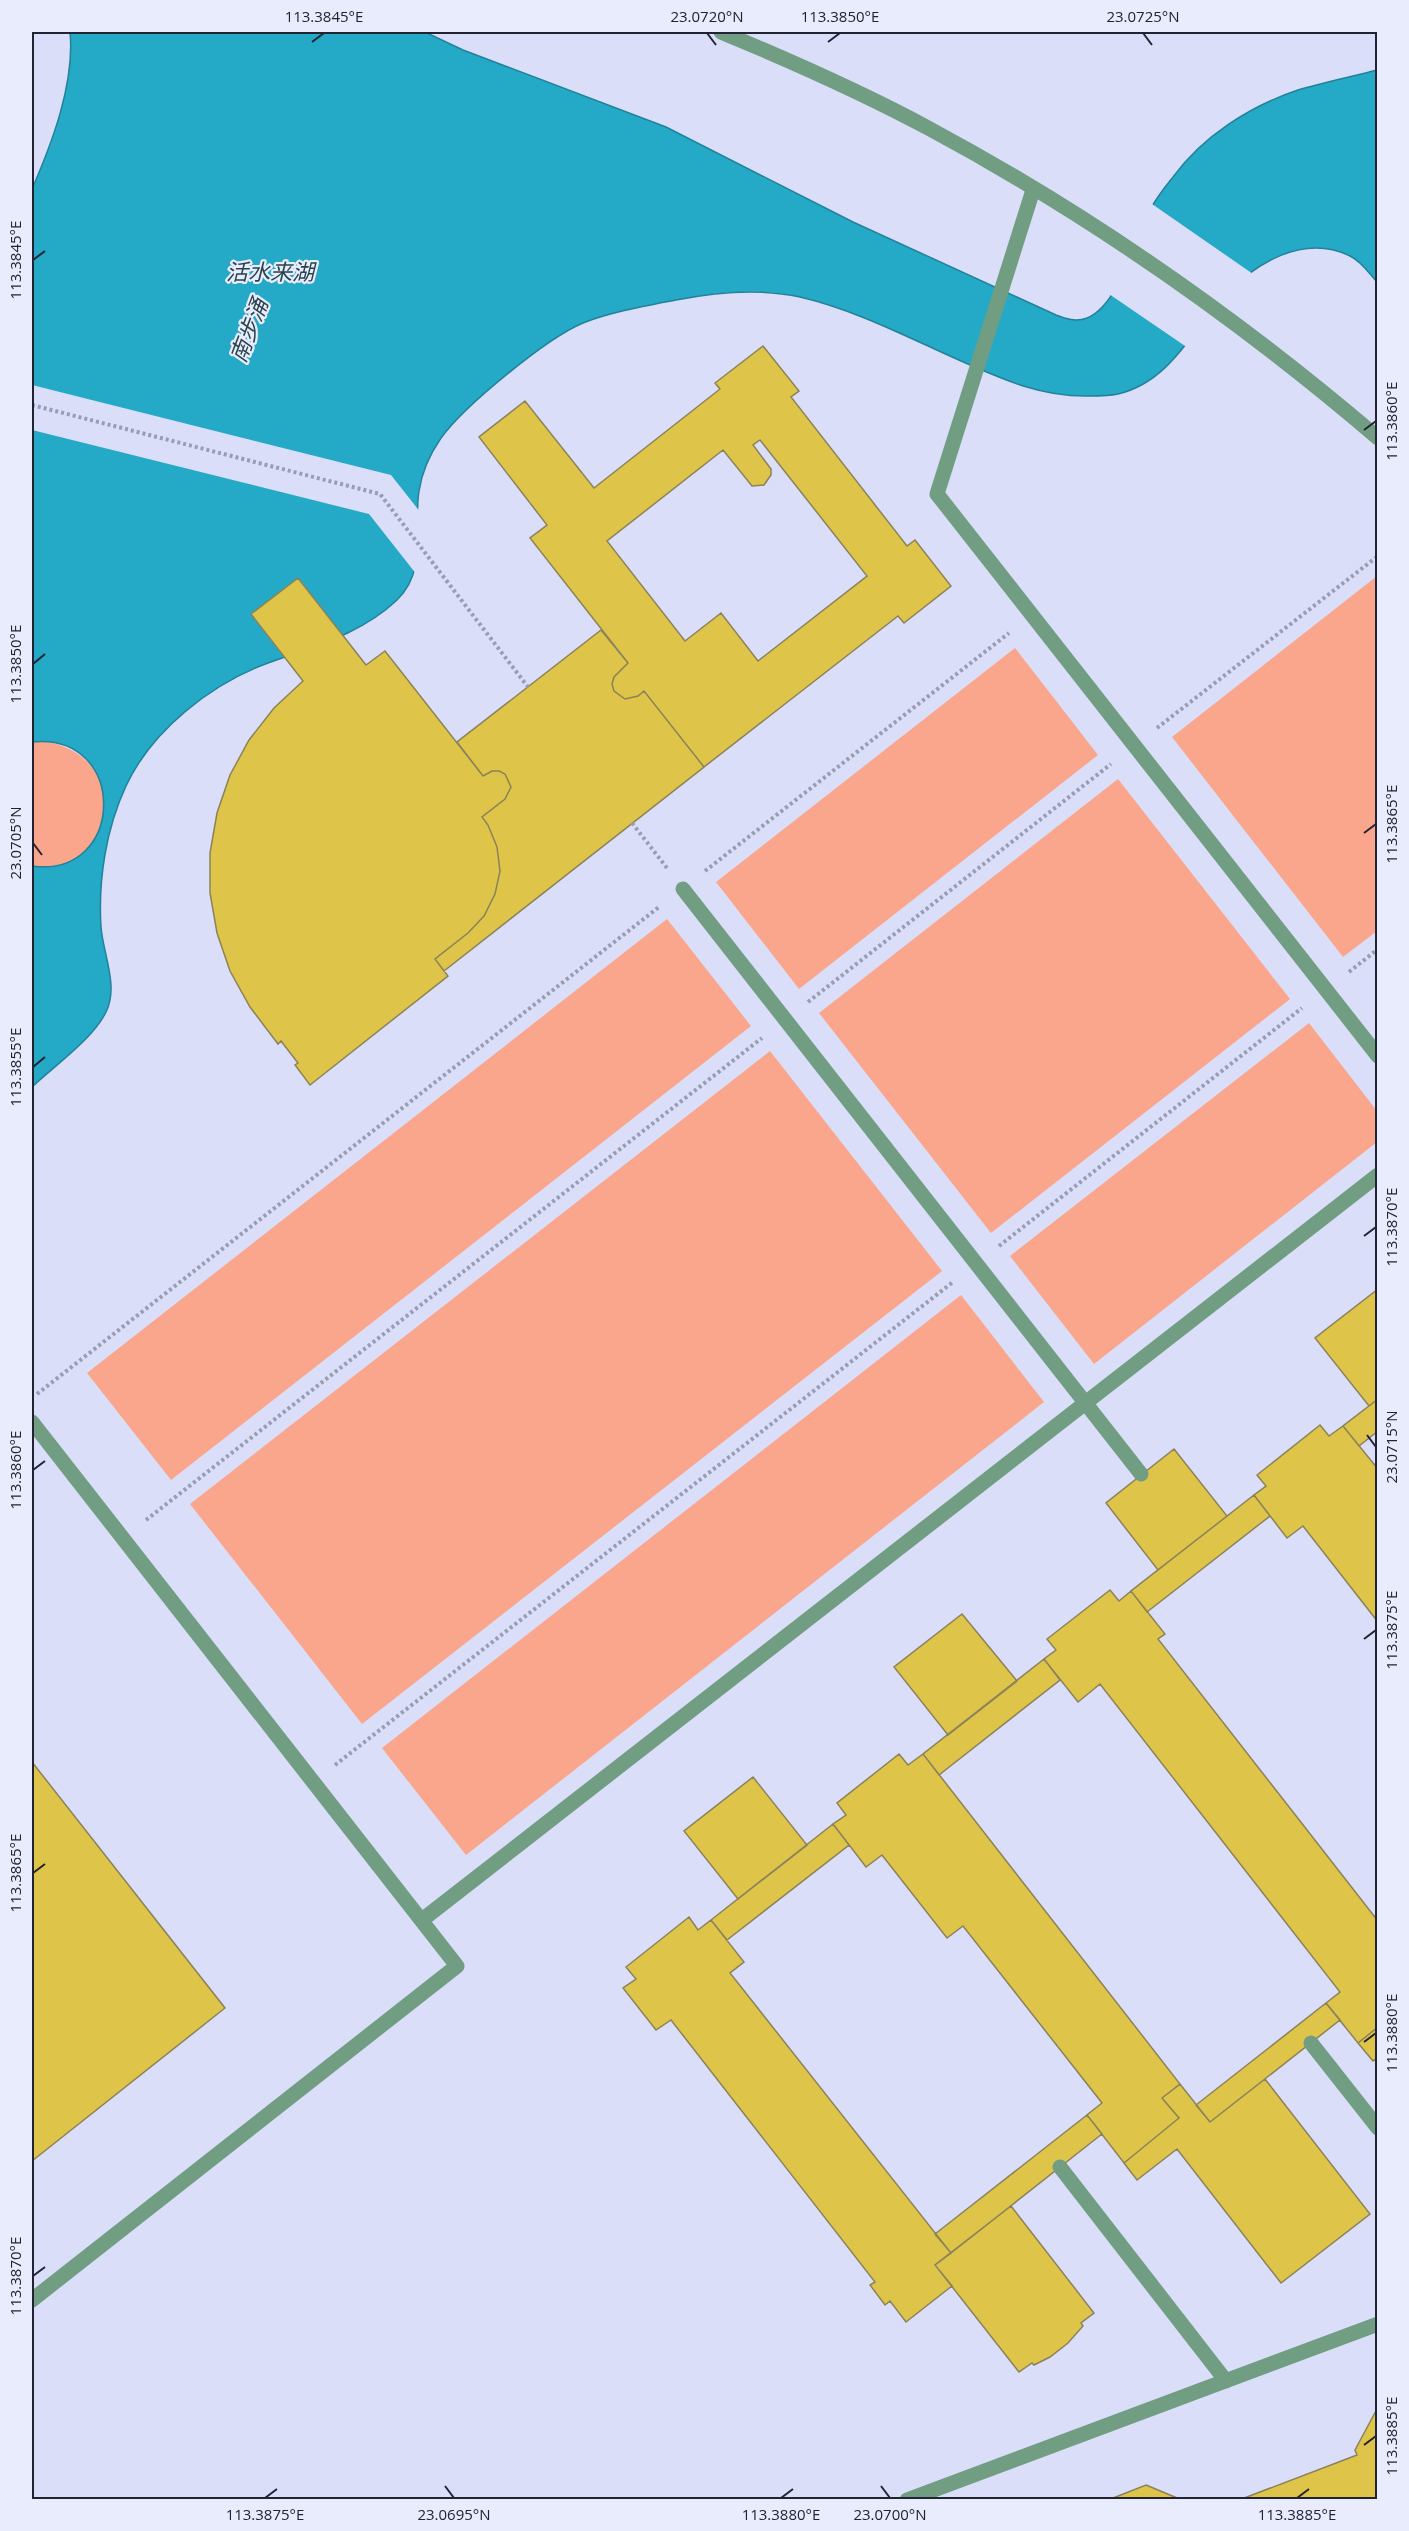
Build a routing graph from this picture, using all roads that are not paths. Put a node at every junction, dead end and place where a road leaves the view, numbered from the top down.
1 (721, 32) edge
2 (1033, 190) junction
3 (1377, 438) edge
4 (683, 889) road end
5 (1377, 1056) edge
6 (1377, 1175) edge
7 (1086, 1403) junction
8 (32, 1422) edge
9 (1142, 1474) dead end
10 (422, 1920) junction
11 (1311, 2043) dead end
12 (1377, 2128) edge
13 (1060, 2168) dead end
14 (32, 2300) edge
15 (1377, 2324) edge
16 (1226, 2381) junction
17 (907, 2499) edge

1 - 2 lane
2 - 3 lane
2 - 5 lane
4 - 7 lane
6 - 7 lane
7 - 9 lane
7 - 10 lane
8 - 10 lane
10 - 14 lane
11 - 12 lane
13 - 16 lane
15 - 16 lane
16 - 17 lane

